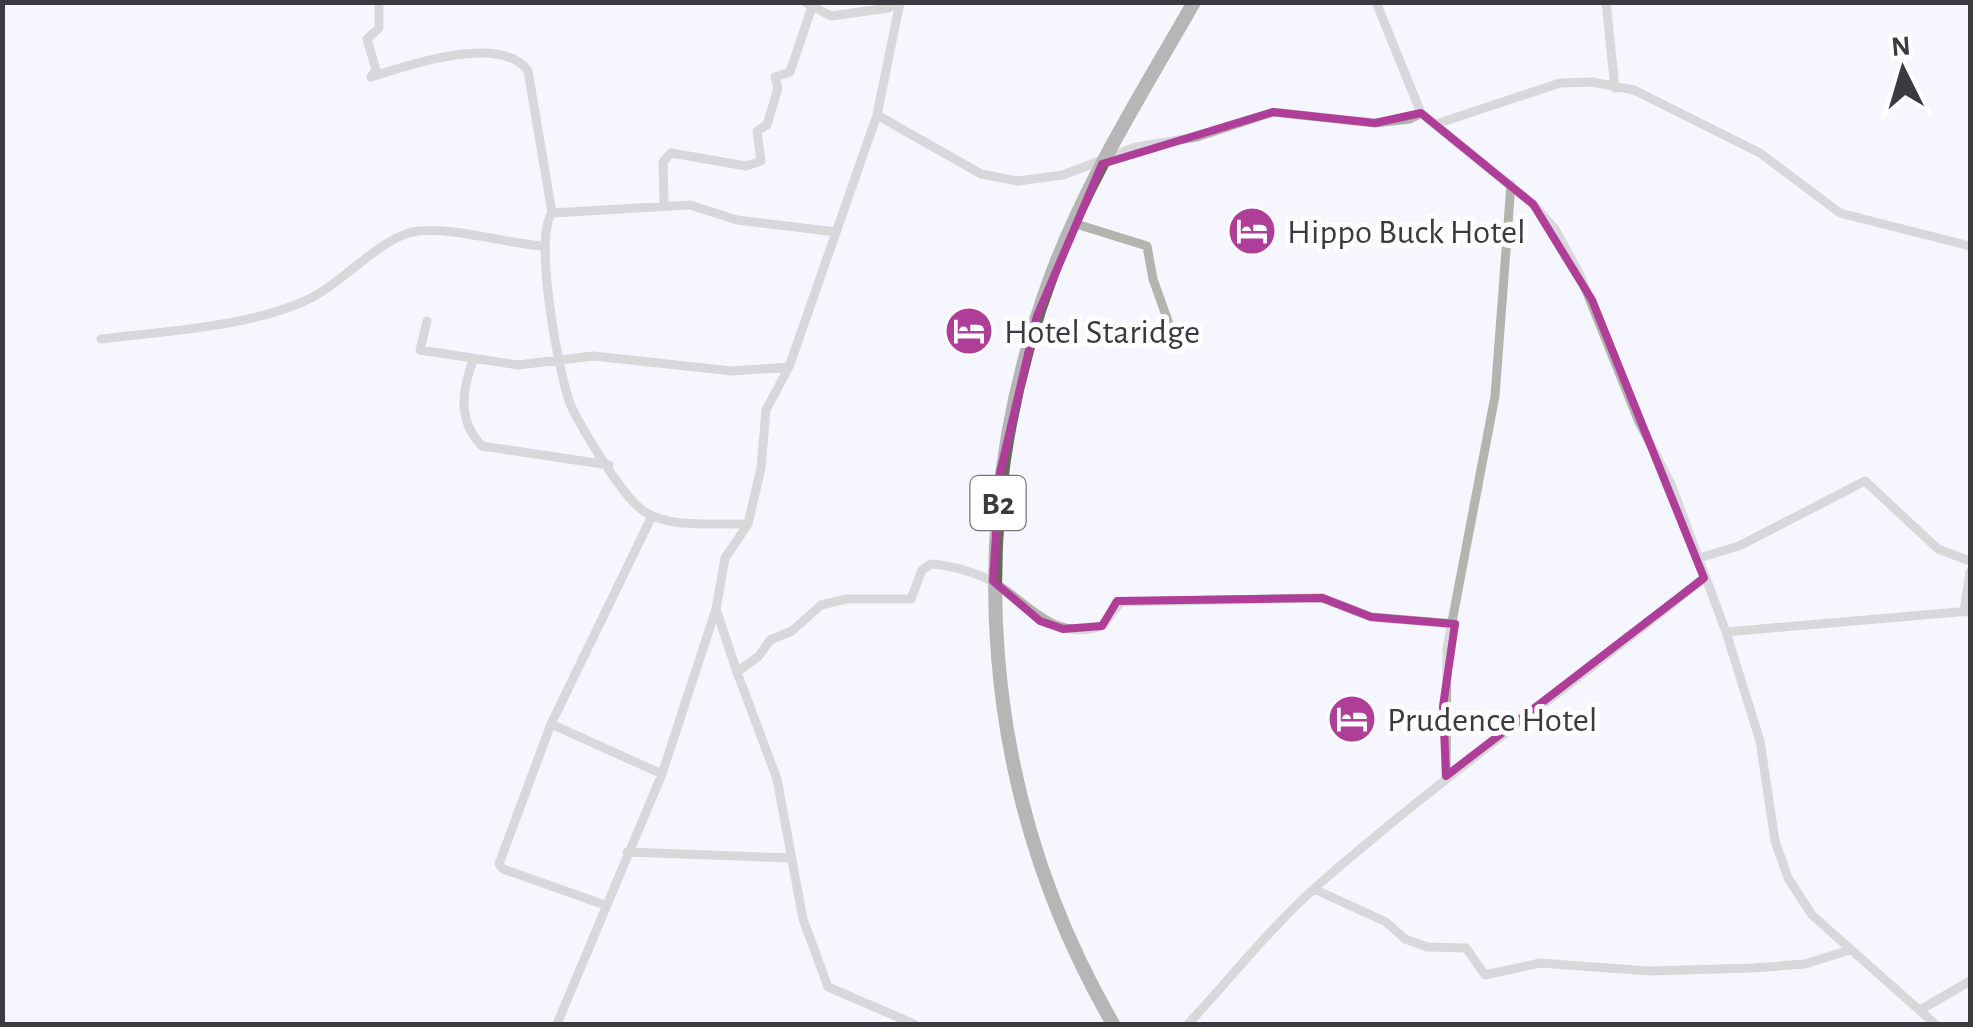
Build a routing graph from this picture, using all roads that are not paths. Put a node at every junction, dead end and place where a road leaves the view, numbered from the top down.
1 (379, 2) edge
2 (898, 2) edge
3 (1194, 2) edge
4 (1376, 2) edge
5 (1606, 2) edge
6 (809, 4) edge
7 (1615, 88) junction
8 (1421, 113) junction
9 (877, 115) junction
10 (1436, 124) junction
11 (1102, 164) junction
12 (1511, 184) junction
13 (664, 203) junction
14 (552, 213) junction
15 (1073, 223) junction
16 (836, 232) junction
17 (542, 246) junction
18 (1970, 246) edge
19 (428, 321) dead end
20 (1174, 336) dead end
21 (101, 340) dead end
22 (473, 360) junction
23 (562, 361) junction
24 (788, 367) junction
25 (609, 465) junction
26 (652, 516) junction
27 (748, 524) junction
28 (1699, 558) junction
29 (1970, 561) edge
30 (1970, 572) edge
31 (1704, 578) junction
32 (993, 581) junction
33 (716, 608) junction
34 (1968, 611) edge
35 (1454, 624) junction
36 (1726, 632) junction
37 (737, 672) junction
38 (551, 724) junction
39 (662, 774) junction
40 (1446, 776) junction
41 (627, 852) junction
42 (791, 858) junction
43 (1314, 889) junction
44 (605, 905) junction
45 (1850, 950) junction
46 (1970, 980) edge
47 (1920, 1010) junction
48 (557, 1024) edge
49 (914, 1024) edge
50 (1113, 1024) edge
51 (1188, 1024) edge
52 (1935, 1024) edge

1 - 14 street
2 - 6 street
2 - 9 street
3 - 11 highway, B2
4 - 8 street
5 - 7 street
6 - 13 street
7 - 10 street
7 - 18 street
8 - 10 street
8 - 11 street
9 - 11 street
9 - 16 street
10 - 12 street
11 - 15 highway, B2
12 - 28 street
12 - 35 street
13 - 14 street
13 - 16 street
14 - 17 street
15 - 20 street
15 - 32 highway, B2
16 - 24 street
17 - 21 street
17 - 23 street
19 - 22 street
22 - 23 street
22 - 25 street
23 - 24 street
23 - 25 street
24 - 27 street
25 - 26 street
26 - 27 street
26 - 38 street
27 - 33 street
28 - 29 street
28 - 31 street
30 - 34 street
31 - 36 street
31 - 40 street
32 - 35 street
32 - 37 street
32 - 50 highway, B2
33 - 37 street
33 - 39 street
34 - 36 street
35 - 40 street
36 - 45 street
37 - 42 street
38 - 39 street
38 - 44 street
39 - 41 street
40 - 43 street
41 - 42 street
41 - 44 street
42 - 49 street
43 - 45 street
43 - 51 street
44 - 48 street
45 - 47 street
46 - 47 street
47 - 52 street

